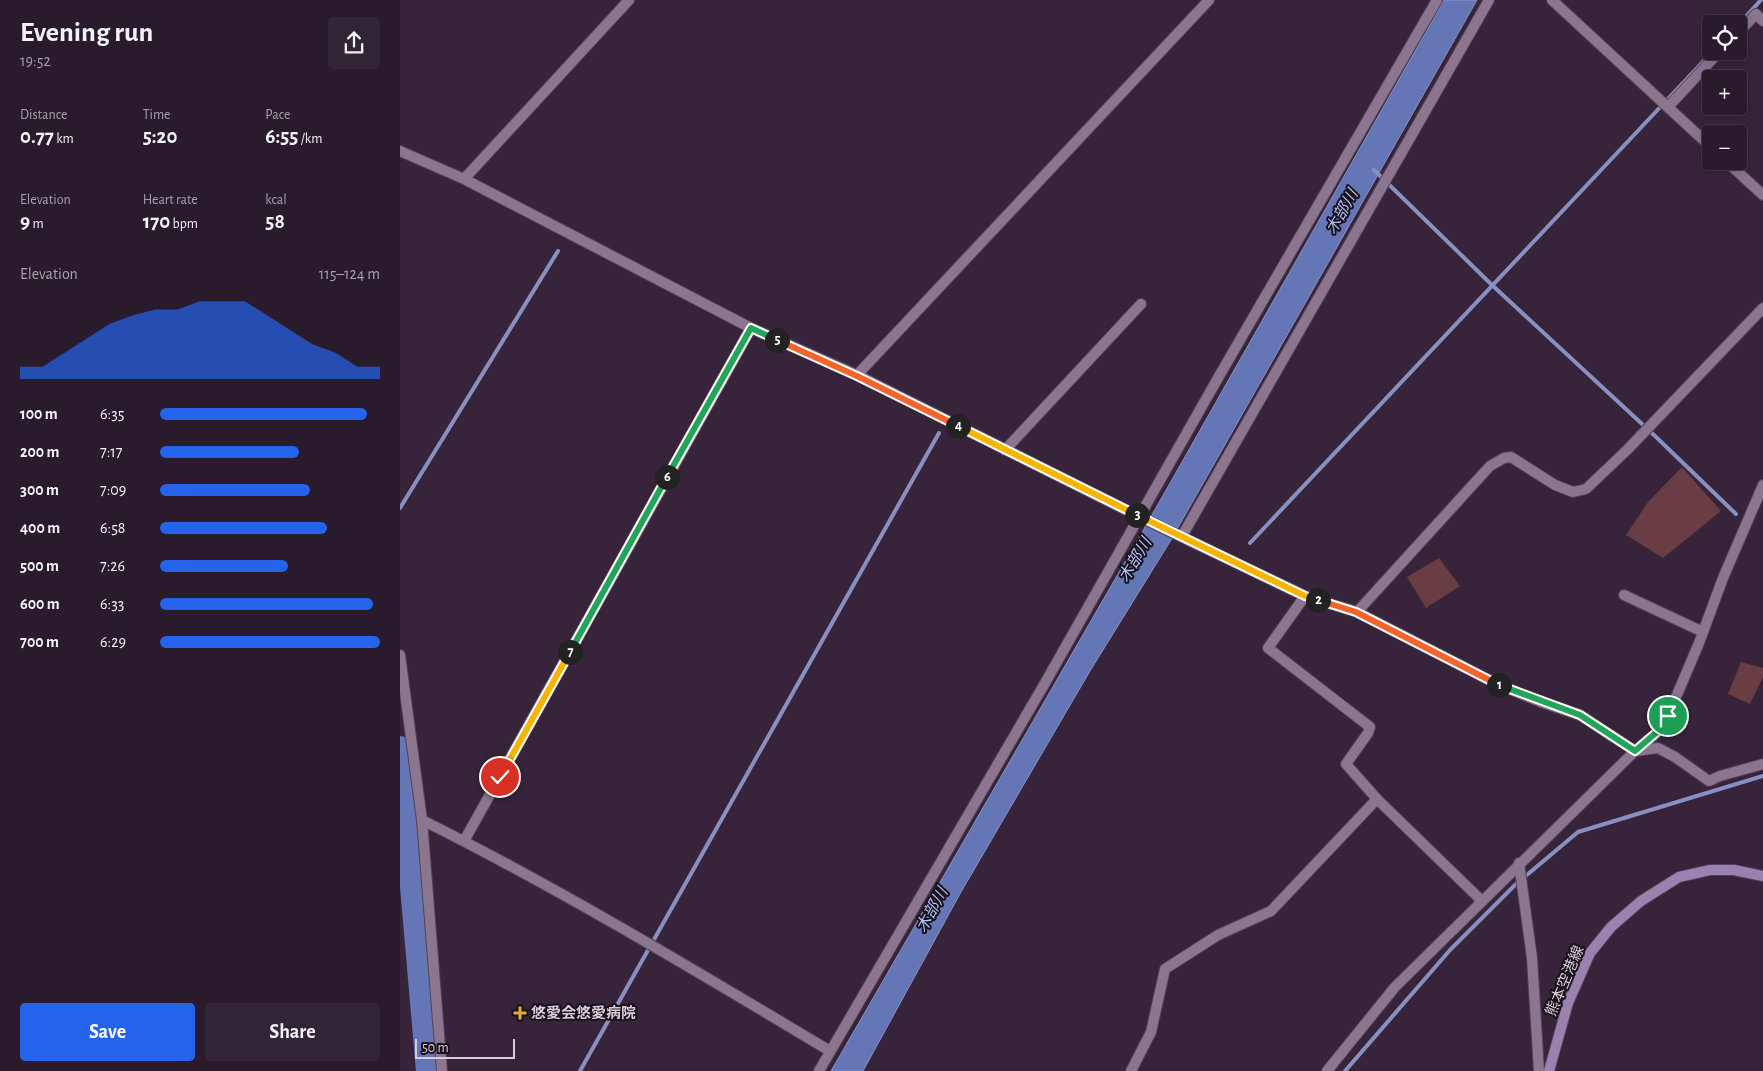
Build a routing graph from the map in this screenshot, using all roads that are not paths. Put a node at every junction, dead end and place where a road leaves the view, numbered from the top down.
1 (629, 0) edge
2 (1209, 0) edge
3 (1437, 0) edge
4 (1489, 0) edge
5 (1552, 0) edge
6 (1763, 21) edge
7 (1747, 24) edge
8 (1712, 60) edge
9 (1668, 107) junction
10 (1702, 139) edge
11 (400, 151) edge
12 (1736, 170) edge
13 (464, 179) junction
14 (1763, 195) edge
15 (1141, 304) dead end
16 (1763, 308) edge
17 (751, 328) junction
18 (857, 376) junction
19 (1005, 450) junction
20 (1763, 485) edge
21 (1140, 517) junction
22 (1182, 536) junction
23 (1624, 595) dead end
24 (1305, 596) junction
25 (1356, 612) junction
26 (1703, 632) junction
27 (400, 655) edge
28 (1635, 751) junction
29 (1763, 764) edge
30 (1377, 799) junction
31 (422, 820) junction
32 (464, 841) junction
33 (1519, 863) junction
34 (1763, 876) edge
35 (1482, 901) junction
36 (830, 1051) junction
37 (442, 1071) edge
38 (819, 1071) edge
39 (1131, 1071) edge
40 (1327, 1071) edge
41 (1539, 1071) edge
42 (1549, 1071) edge

1 - 13 street
2 - 18 street
3 - 21 street
4 - 22 street
5 - 9 street
6 - 7 street
8 - 9 street
9 - 10 street
11 - 13 street
12 - 14 street
13 - 17 street
15 - 19 street
16 - 25 street
17 - 18 street
17 - 32 street
18 - 19 street
19 - 21 street
20 - 26 street
21 - 22 street
21 - 36 street
22 - 24 street
23 - 26 street
24 - 25 street
24 - 30 street
25 - 28 street
26 - 28 street
27 - 31 street
28 - 29 street
28 - 33 street
30 - 35 street
30 - 39 street
31 - 32 street
31 - 37 street
32 - 36 street
33 - 35 street
33 - 41 street
34 - 42 main road, 熊本空港線
35 - 40 street
36 - 38 street

